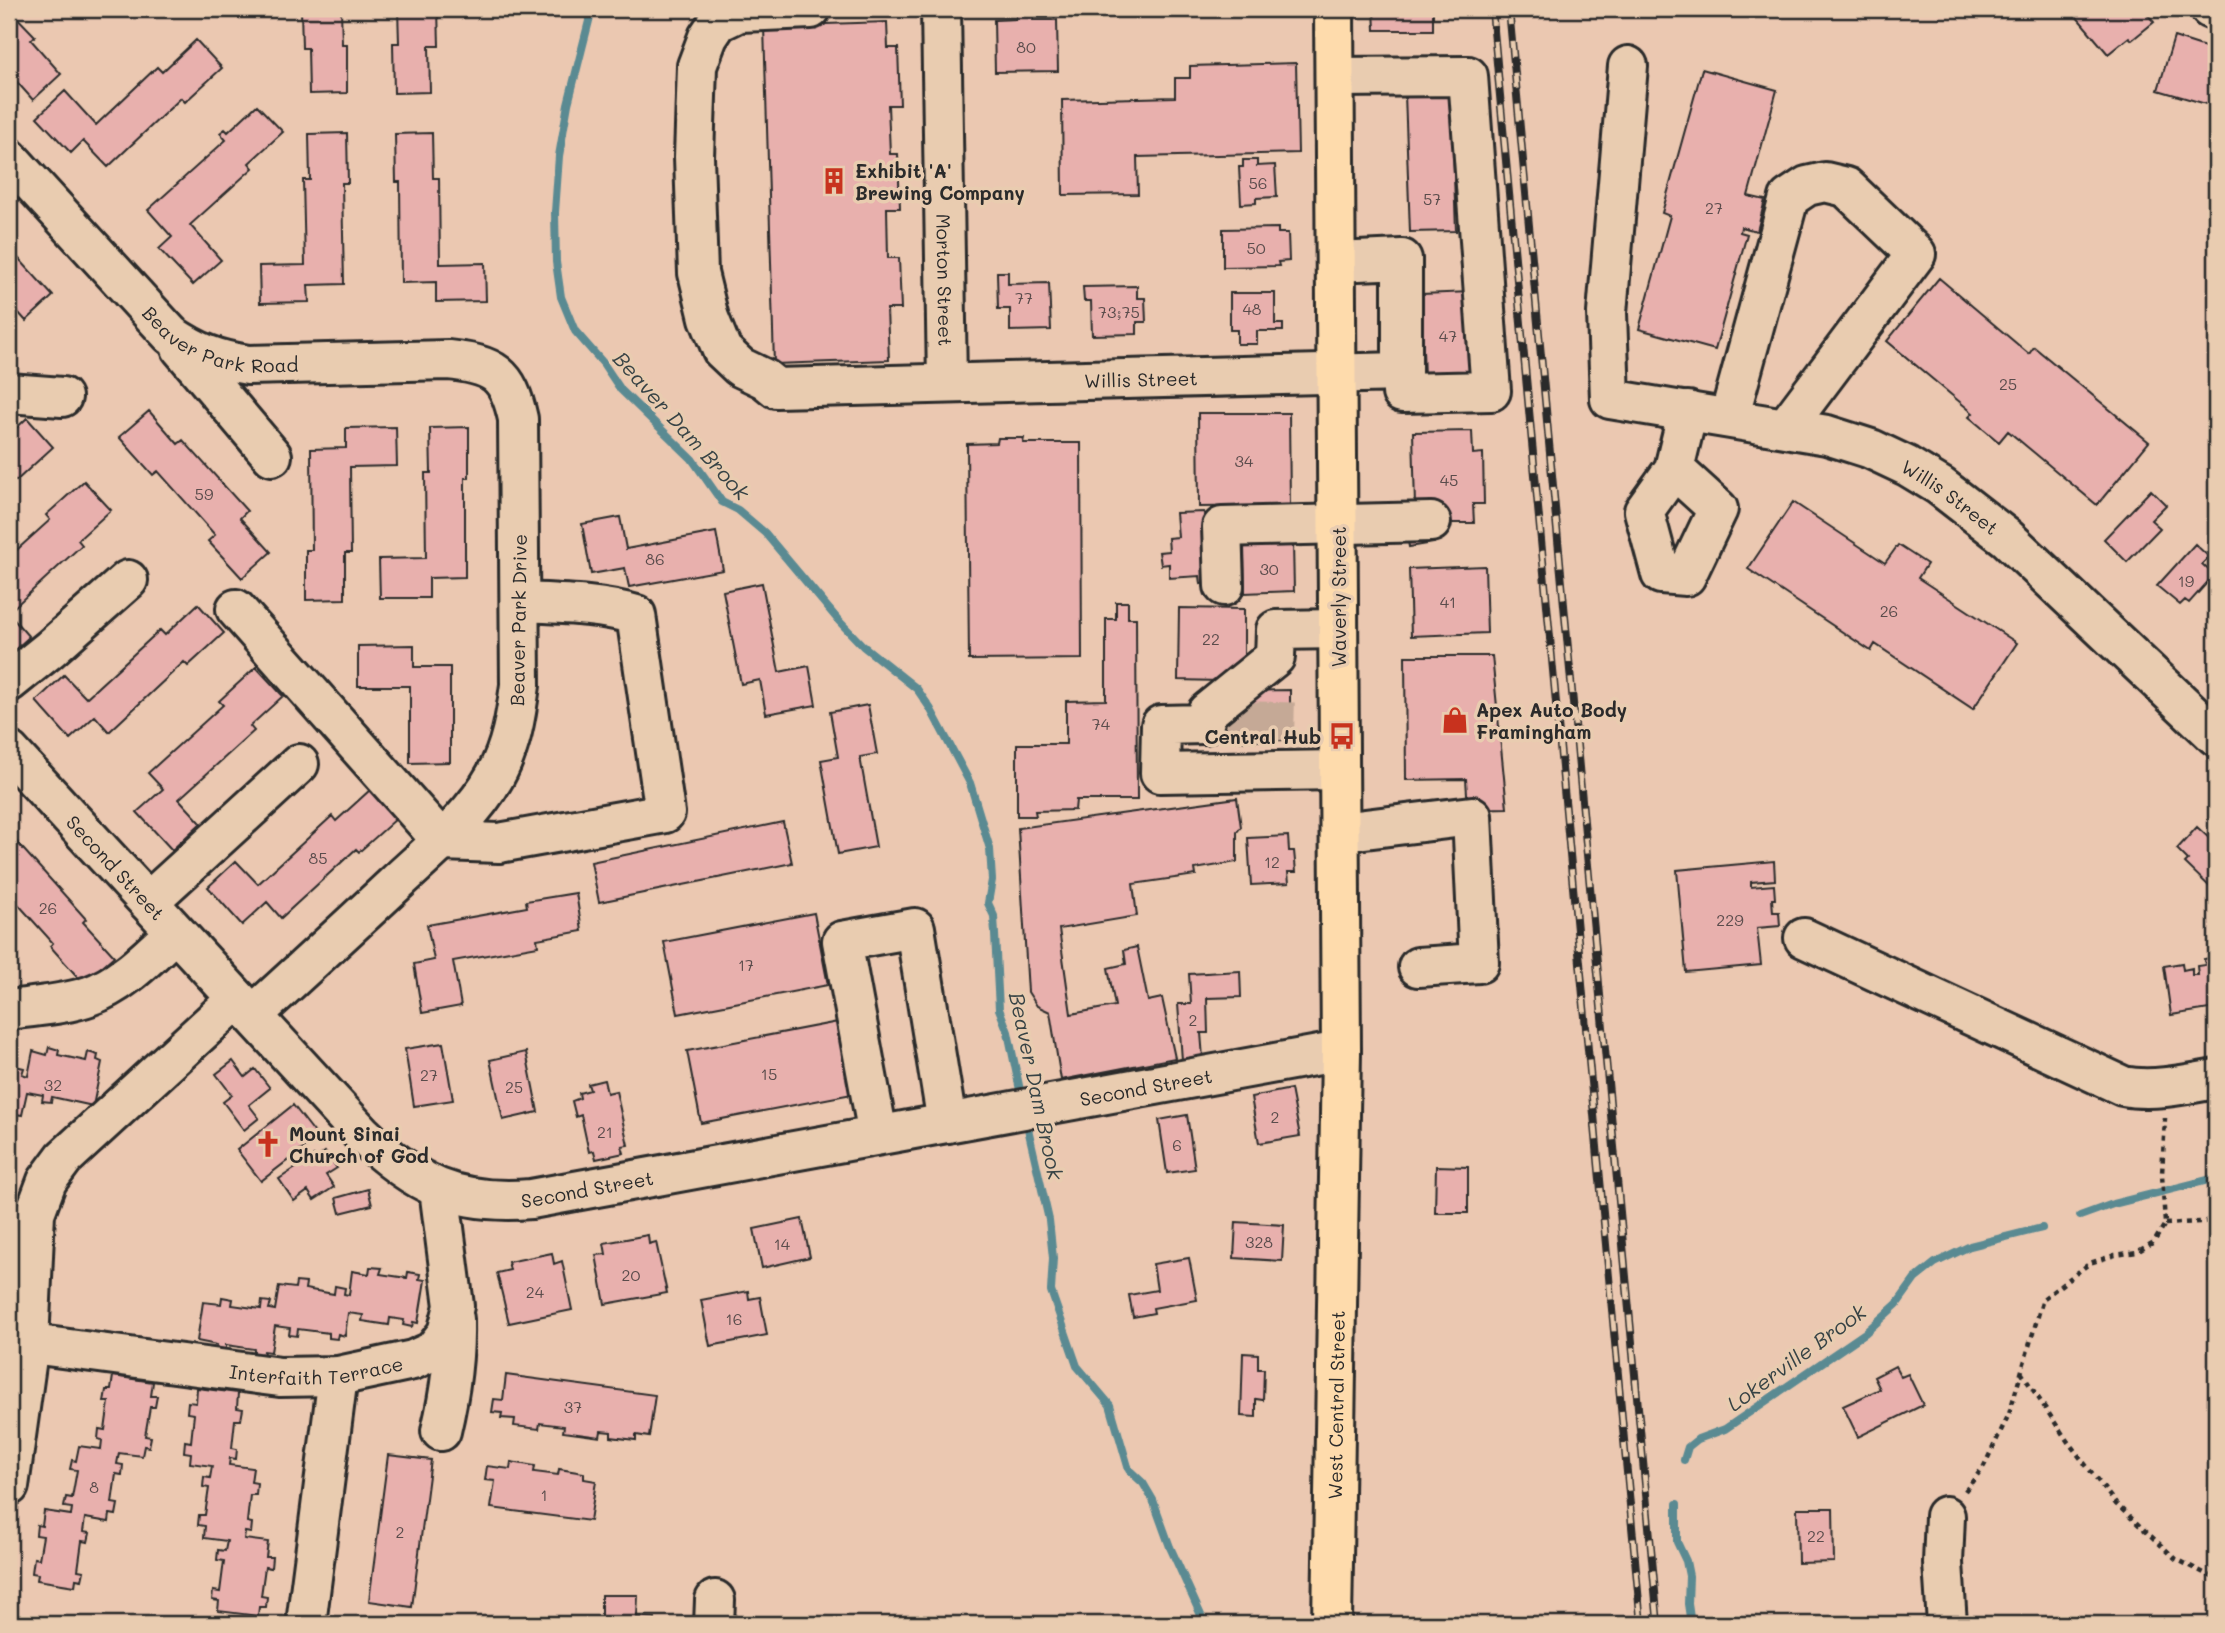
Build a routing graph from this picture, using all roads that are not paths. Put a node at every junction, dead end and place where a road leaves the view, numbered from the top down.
1 (811, 9) edge
2 (941, 9) edge
3 (1334, 9) edge
4 (2210, 9) edge
5 (2216, 12) edge
6 (1628, 66) dead end
7 (1335, 77) junction
8 (9, 158) edge
9 (1336, 262) junction
10 (171, 335) junction
11 (1402, 372) junction
12 (1337, 374) junction
13 (498, 375) joint
14 (947, 383) junction
15 (9, 393) edge
16 (62, 397) dead end
17 (1688, 411) junction
18 (1729, 418) junction
19 (1786, 427) junction
20 (272, 456) dead end
21 (1674, 469) dead end
22 (1430, 522) dead end
23 (1338, 525) junction
24 (128, 580) dead end
25 (1224, 586) dead end
26 (520, 602) junction
27 (236, 609) dead end
28 (1339, 629) junction
29 (9, 682) edge
30 (2216, 736) edge
31 (9, 751) edge
32 (299, 764) dead end
33 (1339, 770) junction
34 (1340, 832) junction
35 (442, 841) junction
36 (148, 902) junction
37 (175, 932) junction
38 (1804, 938) dead end
39 (1418, 967) dead end
40 (245, 1007) junction
41 (9, 1010) edge
42 (1341, 1051) junction
43 (2216, 1079) edge
44 (947, 1123) junction
45 (877, 1135) junction
46 (1339, 1186) joint
47 (439, 1189) junction
48 (454, 1306) junction
49 (19, 1342) edge
50 (338, 1376) junction
51 (441, 1430) dead end
52 (9, 1486) edge
53 (1945, 1516) road end
54 (307, 1616) dead end
55 (1332, 1624) edge
56 (1947, 1624) edge

1 - 14 street, Willis Street
2 - 14 street, Morton Street
3 - 7 main road, Waverly Street
4 - 5 street
6 - 17 street, Willis Street
7 - 9 main road, Waverly Street
7 - 11 street
8 - 10 street, Beaver Park Road
9 - 11 street
9 - 12 main road, Waverly Street
10 - 13 street, Beaver Park Road
10 - 20 street
11 - 12 street, Willis Street
12 - 14 street, Willis Street
12 - 23 main road, Waverly Street
13 - 26 street, Beaver Park Drive
15 - 16 street
17 - 18 street, Willis Street
17 - 21 street
18 - 19 street, Willis Street
18 - 19 street
19 - 30 street, Willis Street
22 - 23 street
23 - 25 street
23 - 28 main road, Waverly Street
24 - 29 street
26 - 35 street, Beaver Park Drive
26 - 35 street
27 - 35 street
28 - 33 main road, Waverly Street
28 - 33 street
31 - 36 street, Second Street
32 - 36 street
33 - 34 main road, Waverly Street
34 - 39 street
34 - 42 main road, Waverly Street
35 - 40 street, Beaver Park Drive
36 - 37 street, Second Street
37 - 40 street, Second Street
37 - 41 street
38 - 43 street
40 - 47 street, Second Street
40 - 49 street
42 - 44 street, Second Street
42 - 46 main road, Waverly Street
44 - 45 street, Second Street
44 - 45 street
45 - 47 street, Second Street
46 - 55 main road, West Central Street
47 - 48 street, Interfaith Terrace
48 - 50 street, Interfaith Terrace
48 - 51 street
49 - 50 street, Interfaith Terrace
49 - 52 street
50 - 54 street
53 - 56 street

